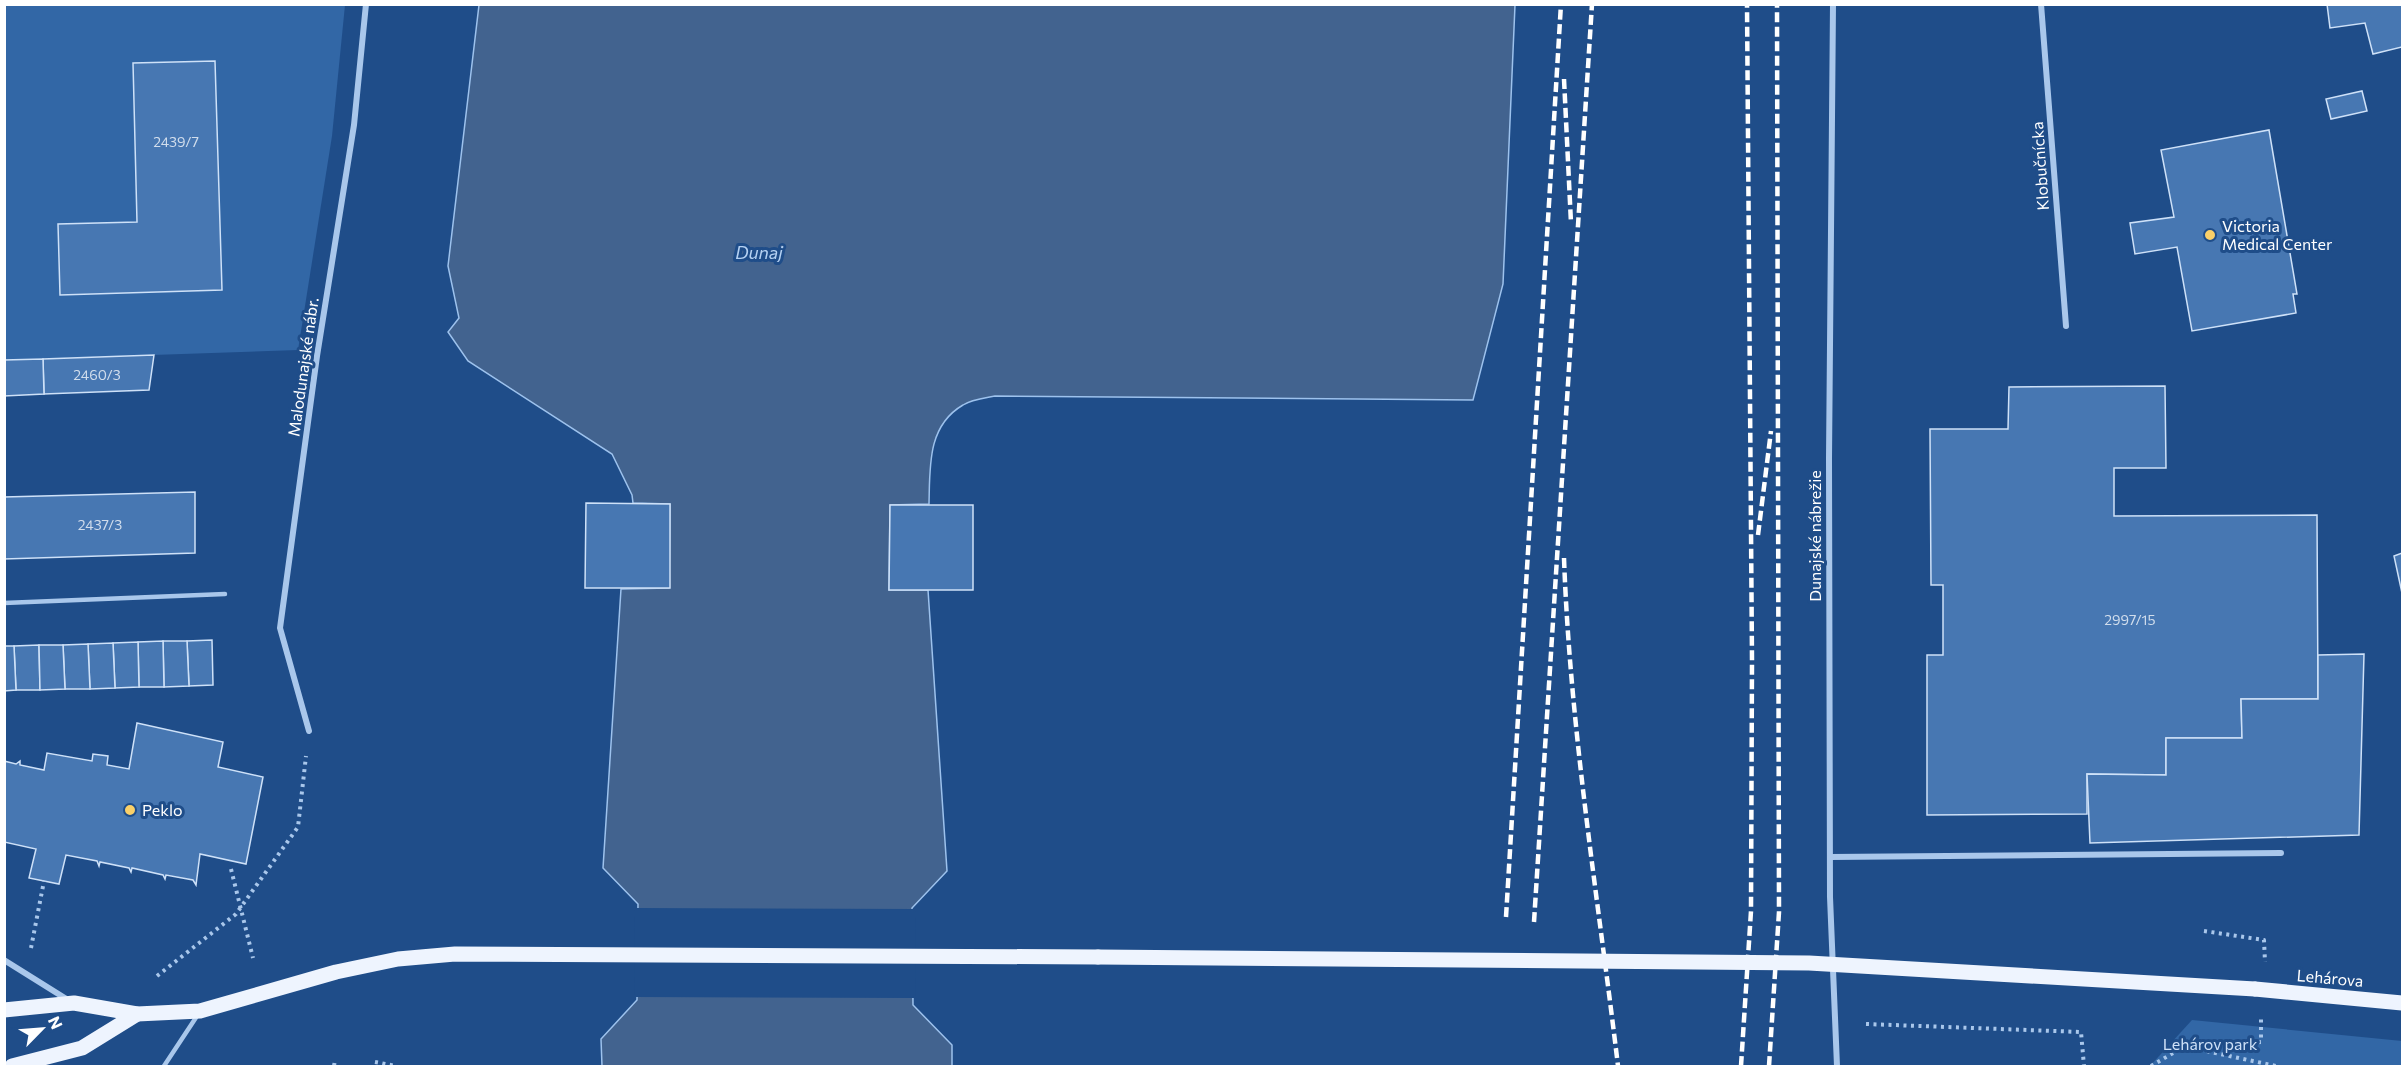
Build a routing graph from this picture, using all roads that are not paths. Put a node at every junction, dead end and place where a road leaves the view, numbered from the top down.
1 (366, 4) edge
2 (1833, 4) edge
3 (2041, 4) edge
4 (2066, 326) dead end
5 (225, 594) dead end
6 (4, 603) edge
7 (309, 731) road end
8 (2281, 853) dead end
9 (1830, 856) junction
10 (4, 960) edge
11 (74, 1003) junction
12 (2403, 1003) edge
13 (4, 1010) edge
14 (200, 1011) junction
15 (137, 1014) junction
16 (12, 1066) edge
17 (164, 1066) edge
18 (1837, 1066) edge

1 - 7 street, Malodunajské nábr.
2 - 9 street, Dunajské nábrežie
3 - 4 street, Klobučnícka
5 - 6 lane
8 - 9 street
9 - 18 street, Dunajské nábrežie
10 - 11 street
11 - 13 main road, Lehárova
11 - 15 main road, Lehárova
12 - 14 main road, Lehárova, bridge
14 - 15 main road, Lehárova
14 - 17 lane
15 - 16 main road

